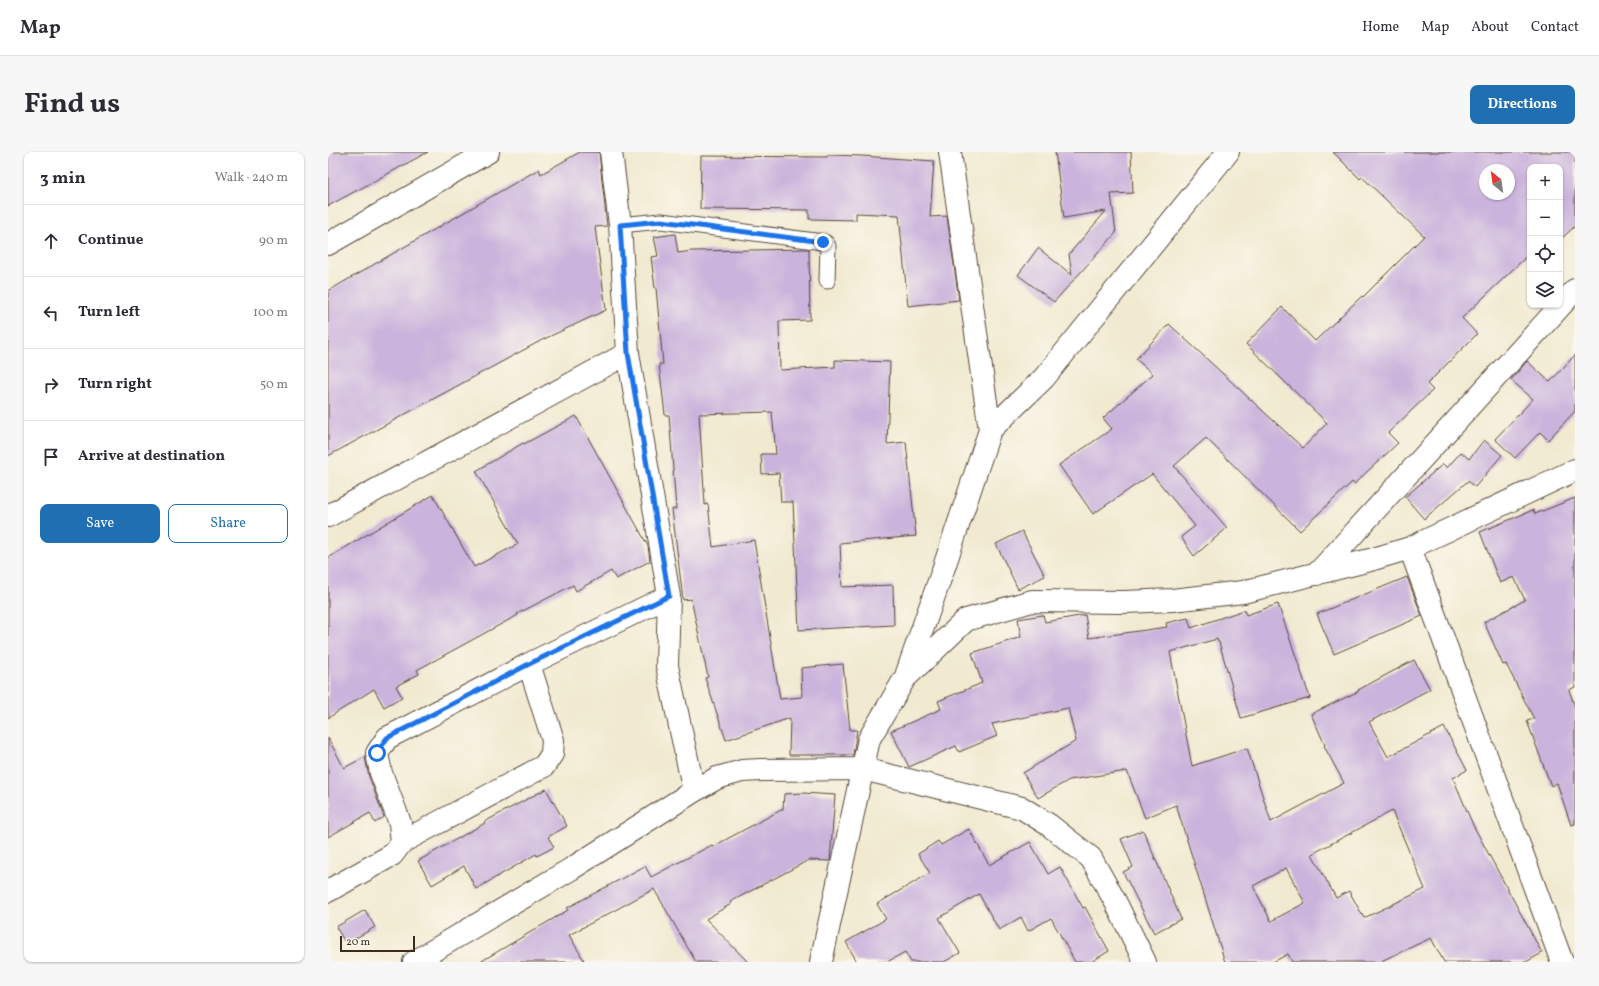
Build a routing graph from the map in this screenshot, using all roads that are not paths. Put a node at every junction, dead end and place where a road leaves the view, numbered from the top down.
1 (488, 152) edge
2 (611, 152) edge
3 (950, 152) edge
4 (1228, 152) edge
5 (620, 225) junction
6 (328, 244) edge
7 (827, 281) dead end
8 (1575, 290) edge
9 (628, 353) junction
10 (990, 430) junction
11 (1575, 470) edge
12 (328, 516) edge
13 (1410, 548) junction
14 (1317, 574) junction
15 (669, 596) junction
16 (529, 664) junction
17 (905, 678) junction
18 (863, 769) junction
19 (694, 791) junction
20 (402, 842) junction
21 (328, 891) edge
22 (414, 962) edge
23 (821, 962) edge
24 (1144, 962) edge
25 (1562, 962) edge

1 - 6 street
2 - 5 street
3 - 10 street
4 - 10 street
5 - 7 lane
5 - 9 street
8 - 14 street
9 - 12 street
9 - 15 street
10 - 17 street
11 - 13 street
13 - 14 street
13 - 25 street
14 - 17 street
15 - 16 street
15 - 19 street
16 - 20 street
16 - 20 street
17 - 18 street
18 - 19 street
18 - 23 street
18 - 24 street
19 - 22 street
20 - 21 street

